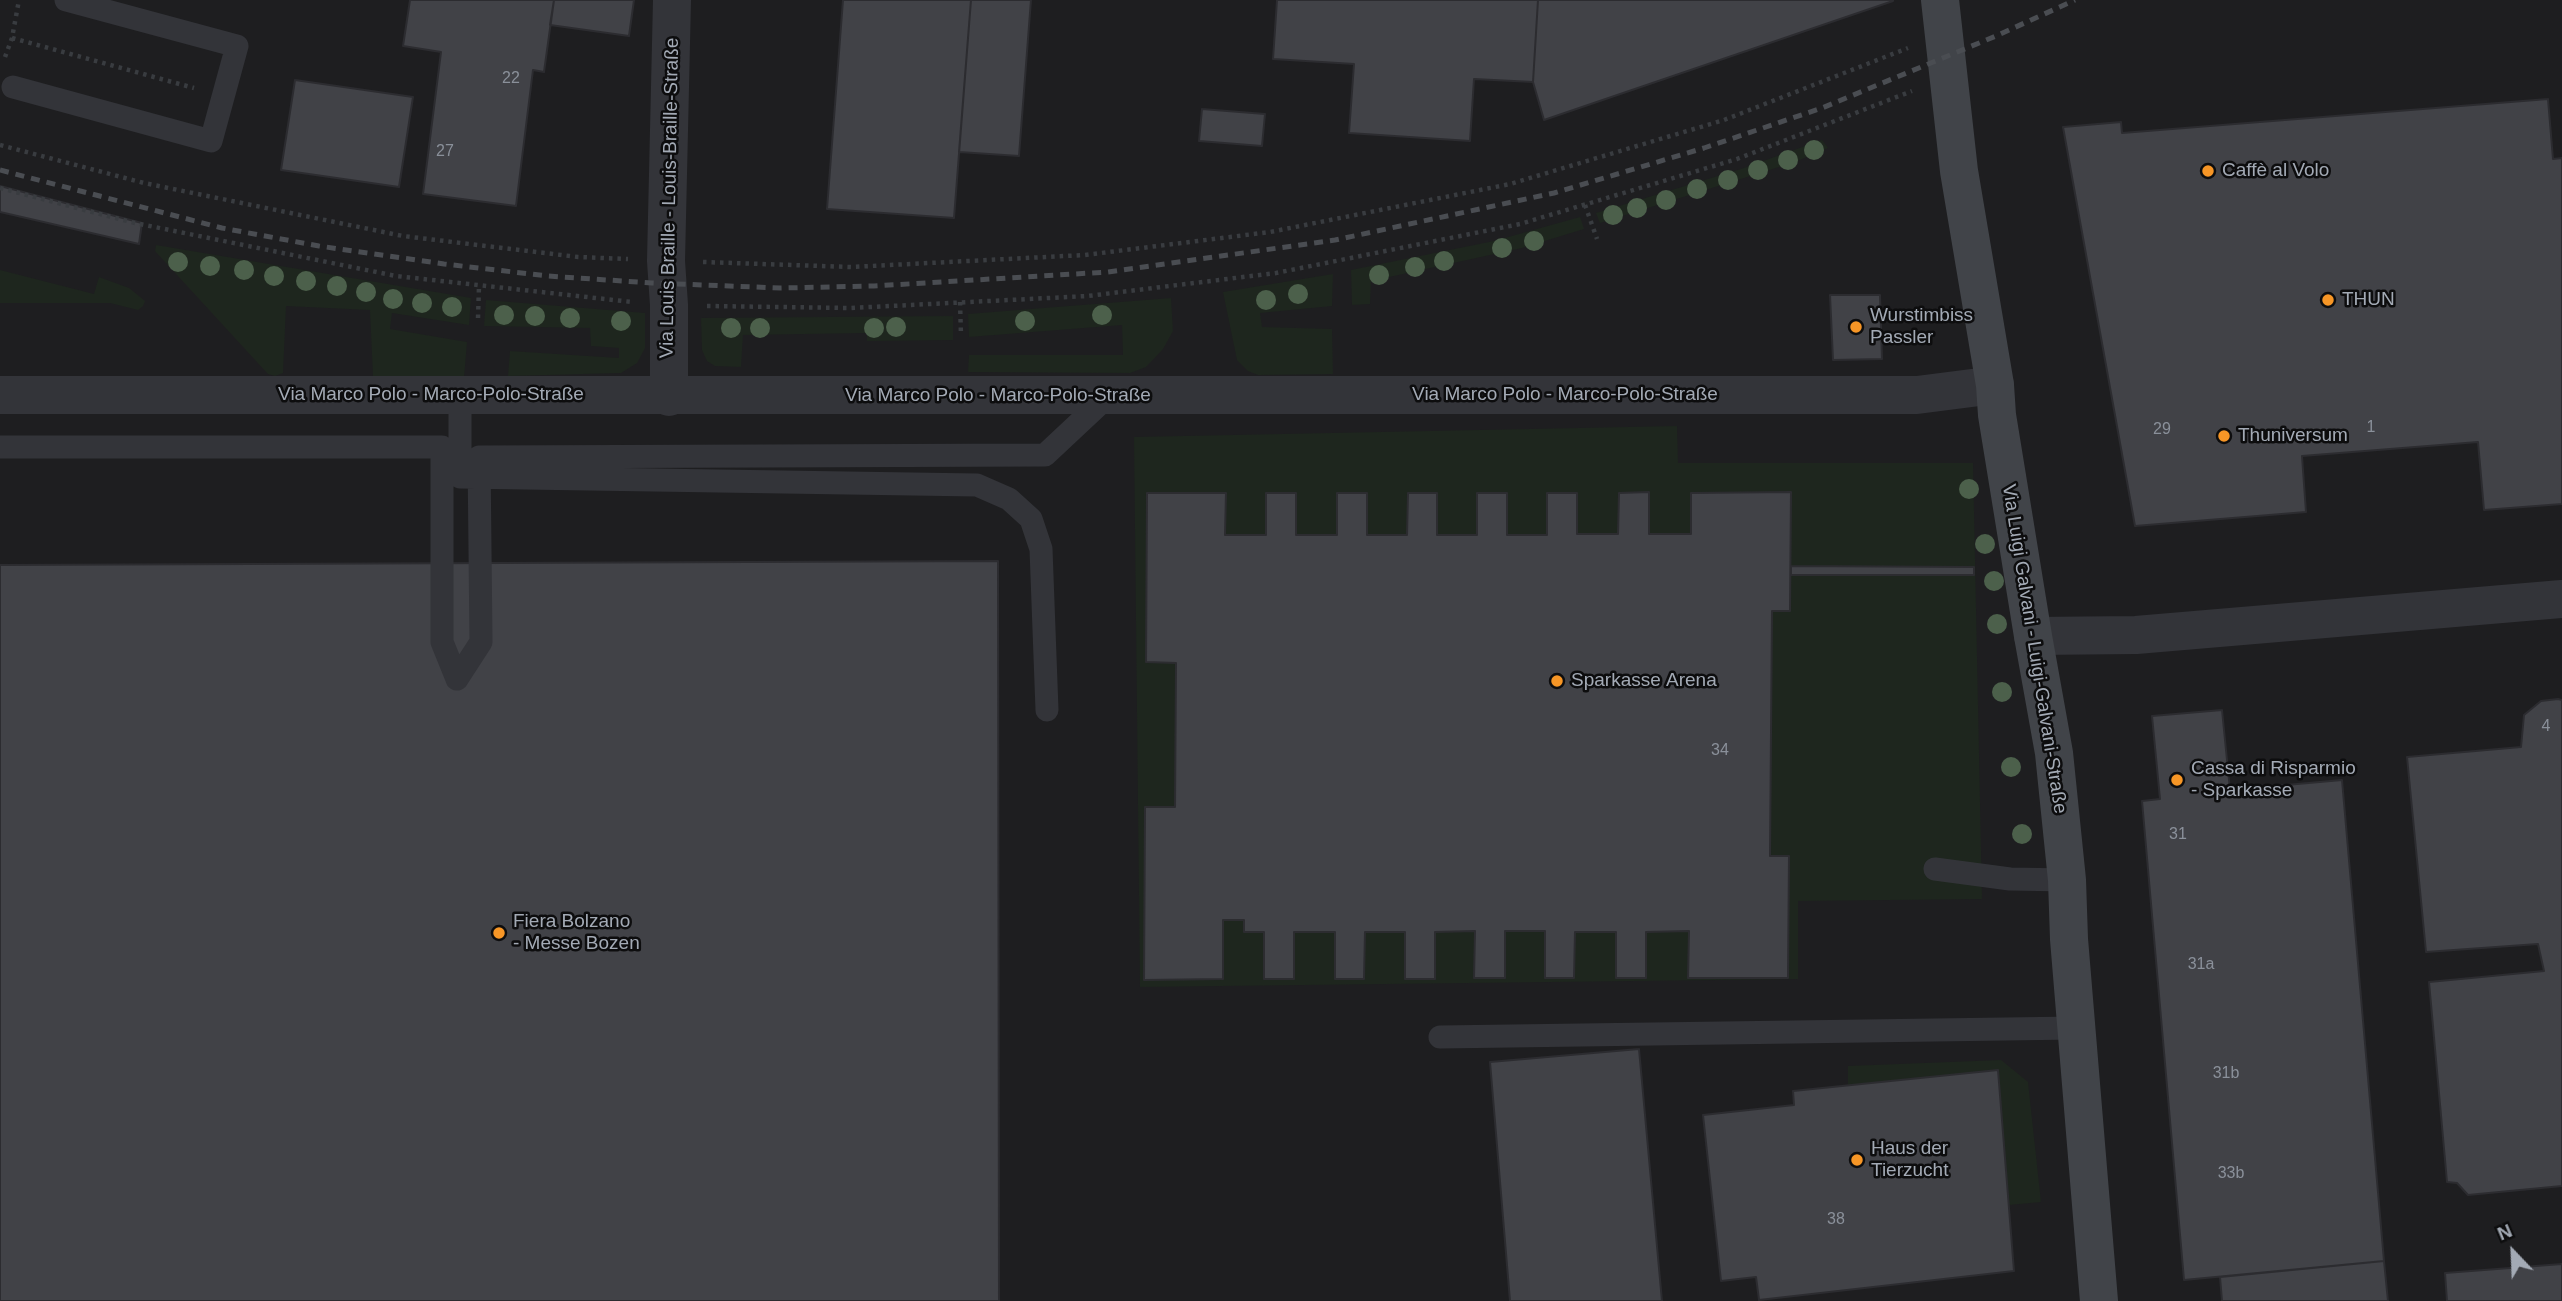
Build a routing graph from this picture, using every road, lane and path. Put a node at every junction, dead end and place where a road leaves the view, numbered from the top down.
1 (19, 0) edge
2 (66, 0) edge
3 (672, 0) edge
4 (1942, 17) edge
5 (12, 38) junction
6 (4, 60) dead end
7 (1949, 76) junction
8 (13, 87) dead end
9 (223, 97) junction
10 (0, 145) edge
11 (0, 188) edge
12 (1585, 205) junction
13 (1597, 239) dead end
14 (666, 261) junction
15 (479, 286) junction
16 (960, 302) junction
17 (669, 305) junction
18 (478, 318) dead end
19 (961, 335) dead end
20 (1995, 385) junction
21 (460, 393) junction
22 (0, 395) edge
23 (1108, 396) junction
24 (669, 397) junction
25 (0, 447) edge
26 (2562, 599) edge
27 (2033, 636) junction
28 (1047, 710) dead end
29 (1935, 869) dead end
30 (2067, 880) junction
31 (2076, 1028) junction
32 (1440, 1037) dead end
33 (2099, 1301) edge

1 - 5 path
2 - 9 lane
3 - 14 street, Via Louis Braille - Louis-Braille-Straße
4 - 7 main road, Via Luigi Galvani - Luigi-Galvani-Straße
4 - 14 path
5 - 6 path
5 - 9 path
7 - 12 path
7 - 20 main road, Via Luigi Galvani - Luigi-Galvani-Straße
8 - 9 lane
10 - 14 path
11 - 15 path
12 - 13 path
12 - 16 path
14 - 17 street, Via Louis Braille - Louis-Braille-Straße
15 - 17 path
15 - 18 path
16 - 17 path
16 - 19 path
17 - 24 street, Via Louis Braille - Louis-Braille-Straße
20 - 23 street, Via Marco Polo - Marco-Polo-Straße
20 - 27 main road, Via Luigi Galvani - Luigi-Galvani-Straße
21 - 22 street, Via Marco Polo - Marco-Polo-Straße
21 - 24 street, Via Marco Polo - Marco-Polo-Straße
21 - 28 lane
23 - 24 street, Via Marco Polo - Marco-Polo-Straße
23 - 25 lane
26 - 27 street
27 - 30 main road, Via Luigi Galvani - Luigi-Galvani-Straße
29 - 30 lane
30 - 31 main road, Via Luigi Galvani - Luigi-Galvani-Straße
31 - 32 lane
31 - 33 main road, Via Luigi Galvani - Luigi-Galvani-Straße

